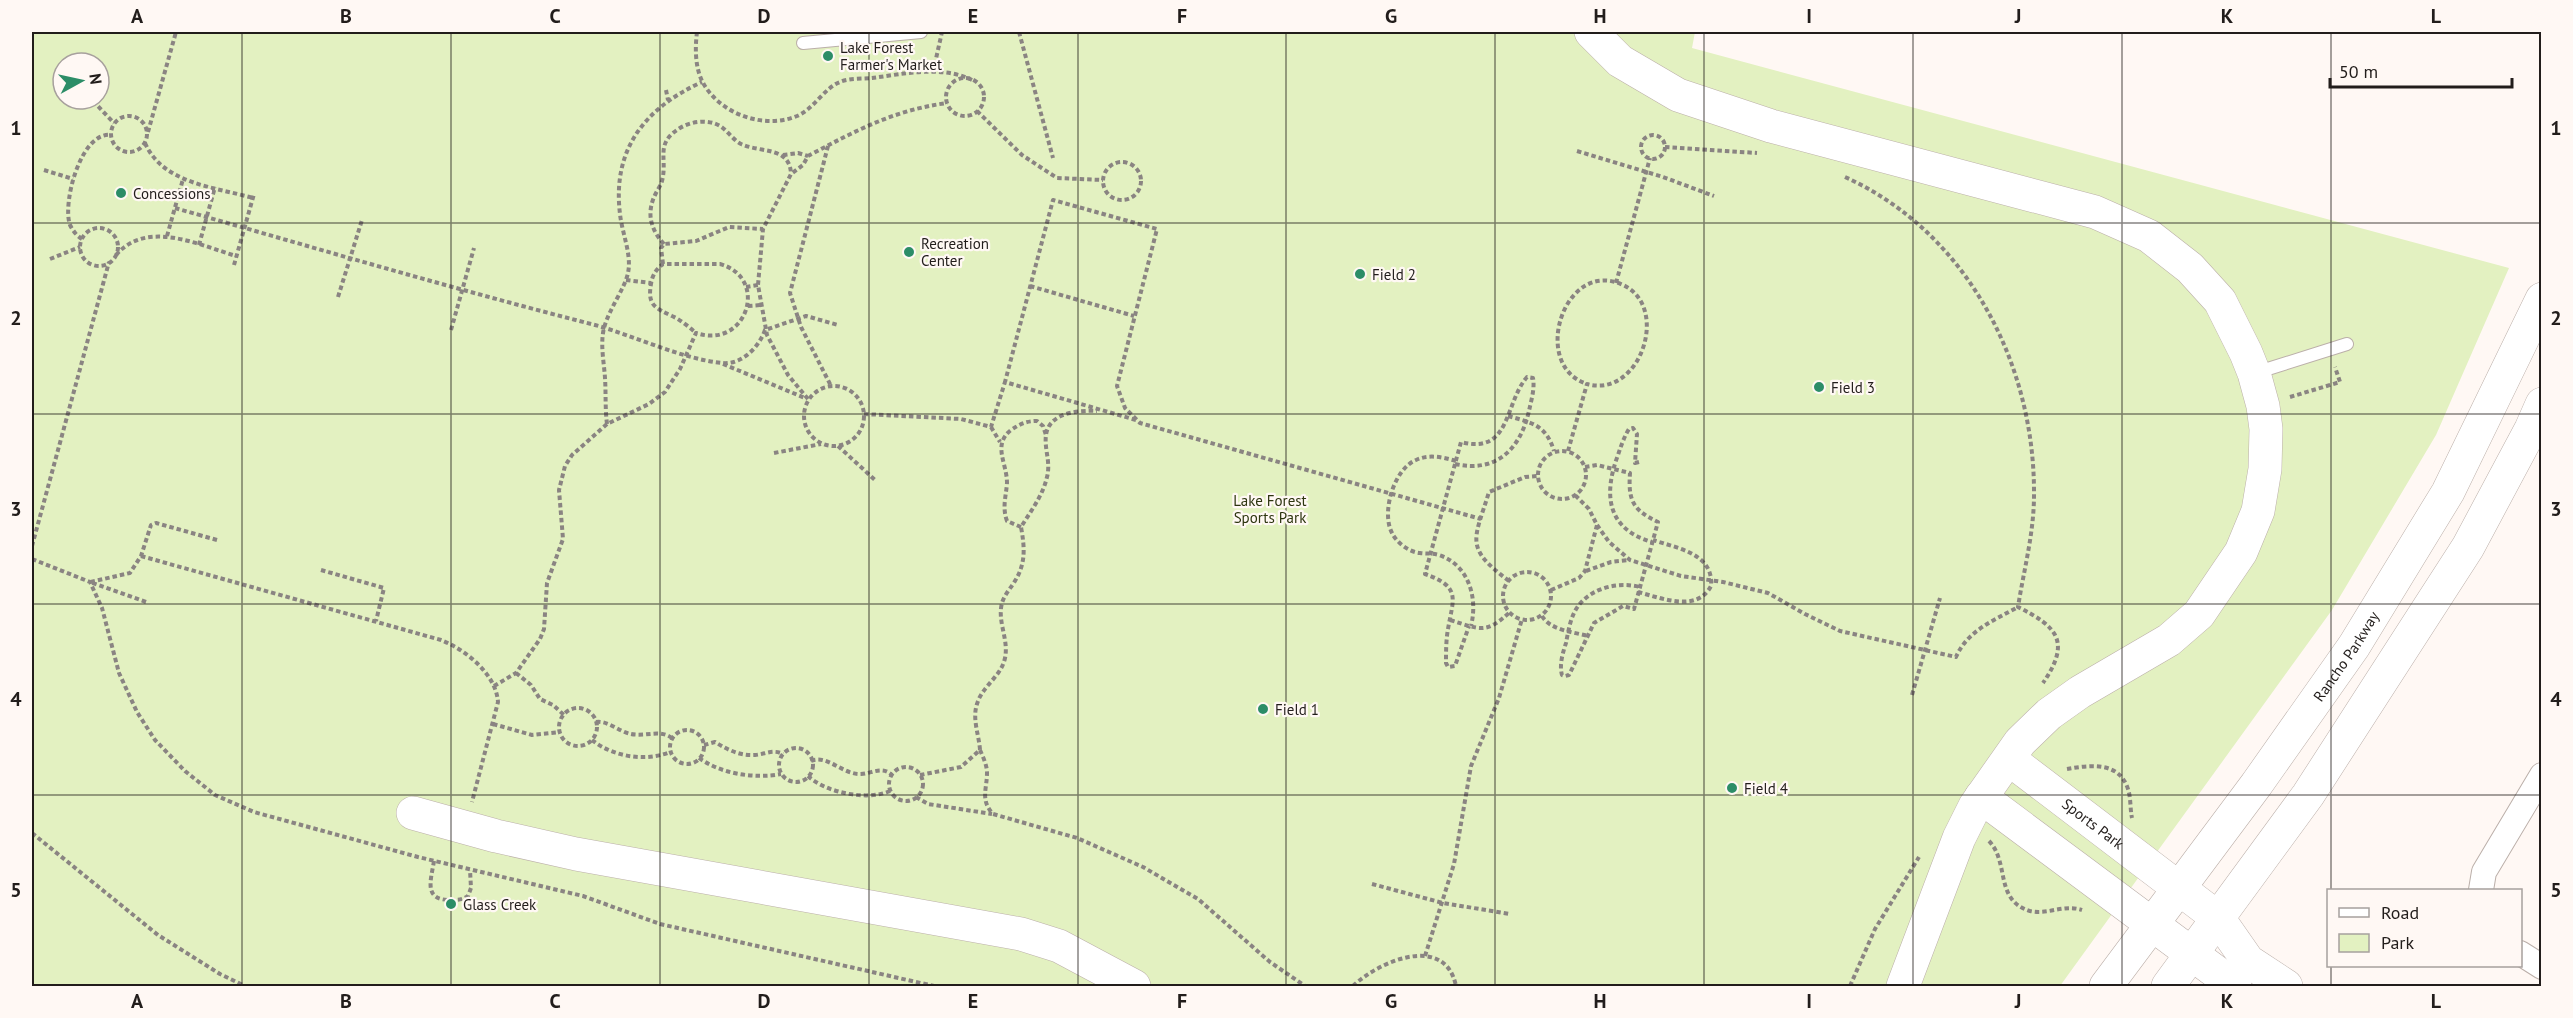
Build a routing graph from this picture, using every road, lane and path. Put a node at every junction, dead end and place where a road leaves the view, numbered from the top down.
1 (176, 32) edge
2 (697, 32) edge
3 (921, 32) edge
4 (942, 32) edge
5 (1019, 32) edge
6 (1591, 32) edge
7 (803, 43) dead end
8 (933, 72) junction
9 (972, 80) junction
10 (702, 82) junction
11 (666, 90) dead end
12 (668, 100) junction
13 (947, 103) junction
14 (103, 111) edge
15 (977, 111) junction
16 (114, 123) junction
17 (111, 135) junction
18 (147, 135) junction
19 (145, 143) junction
20 (828, 145) junction
21 (1665, 147) junction
22 (1577, 151) dead end
23 (782, 155) junction
24 (1768, 155) dead end
25 (808, 156) junction
26 (1053, 158) dead end
27 (1650, 158) junction
28 (44, 170) dead end
29 (791, 174) junction
30 (1646, 174) junction
31 (1836, 174) dead end
32 (183, 178) junction
33 (73, 179) junction
34 (1103, 180) junction
35 (215, 187) junction
36 (1714, 196) dead end
37 (175, 208) junction
38 (207, 217) junction
39 (362, 220) dead end
40 (245, 228) junction
41 (763, 229) junction
42 (166, 236) junction
43 (82, 239) junction
44 (664, 244) junction
45 (199, 245) junction
46 (81, 248) junction
47 (474, 248) dead end
48 (116, 255) junction
49 (236, 256) junction
50 (50, 258) dead end
51 (350, 258) junction
52 (109, 262) junction
53 (663, 264) junction
54 (234, 265) dead end
55 (626, 280) junction
56 (1616, 283) junction
57 (651, 284) junction
58 (758, 285) junction
59 (1030, 286) junction
60 (746, 287) junction
61 (462, 290) junction
62 (338, 297) dead end
63 (2541, 299) edge
64 (761, 305) junction
65 (748, 306) junction
66 (1134, 316) junction
67 (798, 318) junction
68 (838, 325) dead end
69 (604, 327) junction
70 (451, 330) dead end
71 (765, 330) junction
72 (696, 333) junction
73 (2347, 344) dead end
74 (685, 355) junction
75 (723, 363) junction
76 (2254, 373) junction
77 (1005, 382) junction
78 (1587, 384) junction
79 (831, 386) junction
80 (808, 399) junction
81 (2541, 404) edge
82 (1107, 411) junction
83 (864, 414) junction
84 (1508, 416) junction
85 (1136, 420) junction
86 (1527, 421) junction
87 (607, 424) junction
88 (991, 427) junction
89 (1046, 435) junction
90 (823, 444) junction
91 (1001, 445) junction
92 (838, 446) junction
93 (1568, 451) junction
94 (1554, 452) junction
95 (774, 453) dead end
96 (1639, 462) dead end
97 (1455, 463) junction
98 (1585, 467) junction
99 (1613, 469) junction
100 (1537, 476) junction
101 (875, 480) dead end
102 (1391, 494) junction
103 (1575, 495) junction
104 (1443, 509) junction
105 (1481, 519) junction
106 (1597, 525) junction
107 (1021, 527) junction
108 (217, 540) dead end
109 (1653, 541) junction
110 (32, 546) edge
111 (1431, 553) junction
112 (141, 556) junction
113 (32, 559) edge
114 (1630, 560) junction
115 (1646, 566) junction
116 (321, 570) dead end
117 (1586, 571) junction
118 (1711, 580) junction
119 (1509, 581) junction
120 (90, 582) junction
121 (1551, 590) junction
122 (1639, 590) junction
123 (1940, 598) dead end
124 (146, 602) dead end
125 (2018, 607) junction
126 (1510, 612) junction
127 (1542, 616) junction
128 (1450, 620) junction
129 (1522, 620) junction
130 (376, 621) junction
131 (1470, 626) junction
132 (1569, 631) junction
133 (1588, 636) junction
134 (1926, 651) junction
135 (516, 673) junction
136 (494, 686) junction
137 (2038, 690) dead end
138 (1912, 695) dead end
139 (564, 715) junction
140 (596, 722) junction
141 (493, 724) junction
142 (560, 732) junction
143 (672, 738) junction
144 (592, 740) junction
145 (704, 745) junction
146 (487, 749) dead end
147 (980, 750) junction
148 (670, 752) junction
149 (783, 754) junction
150 (699, 758) junction
151 (2009, 759) junction
152 (811, 761) junction
153 (781, 774) junction
154 (892, 775) junction
155 (920, 775) junction
156 (2541, 775) edge
157 (808, 776) junction
158 (890, 791) junction
159 (916, 797) junction
160 (1981, 797) junction
161 (413, 813) dead end
162 (993, 814) junction
163 (32, 833) edge
164 (1986, 838) dead end
165 (1923, 852) dead end
166 (434, 861) junction
167 (470, 870) junction
168 (1372, 884) dead end
169 (2178, 889) junction
170 (2481, 889) edge
171 (1443, 903) junction
172 (2085, 911) dead end
173 (1510, 914) dead end
174 (2218, 918) junction
175 (2152, 924) junction
176 (2192, 954) junction
177 (2522, 954) edge
178 (1425, 956) junction
179 (2541, 967) edge
180 (245, 987) edge
181 (934, 987) edge
182 (1134, 987) edge
183 (1305, 987) edge
184 (1353, 987) edge
185 (1456, 987) edge
186 (1476, 987) edge
187 (1505, 987) edge
188 (1850, 987) edge
189 (1903, 987) edge
190 (2106, 987) edge
191 (2168, 987) edge
192 (2235, 987) edge
193 (2286, 987) edge

1 - 18 path
2 - 10 path
3 - 7 lane
4 - 8 path
5 - 26 path
6 - 76 street
8 - 9 path
8 - 10 path
9 - 13 path
9 - 15 path
10 - 12 path
11 - 12 path
12 - 55 path
13 - 15 path
13 - 20 path
14 - 16 path
15 - 34 path
16 - 17 path
16 - 18 path
17 - 19 path
17 - 33 path
18 - 19 path
19 - 32 path
20 - 25 path
20 - 67 path
21 - 24 path
21 - 27 path
21 - 27 path
22 - 30 path
23 - 25 path
23 - 29 path
23 - 44 path
25 - 29 path
27 - 30 path
28 - 33 path
29 - 41 path
30 - 36 path
30 - 56 path
31 - 125 path
32 - 35 path
32 - 37 path
33 - 43 path
34 - 34 path
35 - 38 path
35 - 40 path
37 - 38 path
37 - 42 path
38 - 40 path
38 - 45 path
39 - 51 path
40 - 49 path
40 - 51 path
41 - 44 path
41 - 58 path
42 - 45 path
42 - 48 path
43 - 46 path
43 - 48 path
44 - 53 path
45 - 49 path
46 - 50 path
46 - 52 path
47 - 61 path
48 - 52 path
49 - 54 path
51 - 61 path
51 - 62 path
52 - 110 path
53 - 57 path
53 - 60 path
55 - 57 path
55 - 69 path
56 - 78 path
56 - 78 path
57 - 72 path
58 - 60 path
58 - 64 path
59 - 66 path
59 - 66 path
59 - 77 path
60 - 65 path
61 - 69 path
61 - 70 path
63 - 169 street, Rancho Parkway
64 - 65 path
64 - 71 path
65 - 72 path
66 - 85 path
67 - 68 path
67 - 71 path
67 - 79 path
69 - 74 path
69 - 87 path
71 - 75 path
71 - 80 path
72 - 74 path
73 - 76 lane
74 - 75 path
74 - 87 path
75 - 80 path
76 - 151 street
77 - 82 path
77 - 88 path
78 - 93 path
79 - 80 path
79 - 83 path
80 - 90 path
81 - 174 street
82 - 85 path
82 - 89 path
83 - 88 path
83 - 92 path
84 - 86 path
84 - 86 path
84 - 97 path
85 - 102 path
86 - 94 path
86 - 97 path
87 - 135 path
88 - 91 path
89 - 91 path
89 - 107 path
90 - 92 path
90 - 95 path
91 - 107 path
92 - 101 path
93 - 94 path
93 - 98 path
94 - 100 path
96 - 99 path
97 - 102 path
97 - 104 path
98 - 99 path
98 - 103 path
99 - 109 path
99 - 109 path
100 - 103 path
100 - 105 path
102 - 104 path
102 - 111 path
103 - 106 path
104 - 105 path
104 - 111 path
105 - 119 path
106 - 114 path
106 - 117 path
107 - 147 path
108 - 112 path
109 - 115 path
109 - 118 path
111 - 128 path
111 - 131 path
112 - 120 path
112 - 130 path
113 - 120 path
114 - 115 path
114 - 117 path
115 - 118 path
115 - 122 path
116 - 130 path
117 - 121 path
118 - 122 path
118 - 134 path
119 - 121 path
119 - 126 path
120 - 124 path
120 - 166 path
121 - 127 path
122 - 132 path
122 - 133 path
123 - 134 path
125 - 134 path
125 - 137 path
126 - 129 path
126 - 131 path
127 - 129 path
127 - 132 path
128 - 131 path
128 - 131 path
129 - 171 path
130 - 136 path
132 - 133 path
132 - 133 path
134 - 138 path
135 - 136 path
135 - 139 path
136 - 141 path
139 - 140 path
139 - 142 path
140 - 143 path
140 - 144 path
141 - 142 path
141 - 146 path
142 - 144 path
143 - 145 path
143 - 148 path
144 - 148 path
145 - 149 path
145 - 150 path
147 - 155 path
147 - 162 path
148 - 150 path
149 - 152 path
149 - 153 path
150 - 153 path
151 - 160 street
151 - 169 street, Sports Park
152 - 154 path
152 - 157 path
153 - 157 path
154 - 155 path
154 - 158 path
155 - 159 path
156 - 170 street
157 - 158 path
158 - 159 path
159 - 162 path
160 - 175 street
160 - 189 street
161 - 182 street
162 - 183 path
163 - 180 path
164 - 172 path
165 - 188 path
166 - 167 path
166 - 167 path
167 - 181 path
168 - 171 path
169 - 174 street, Sports Park
169 - 175 street, Rancho Parkway
171 - 173 path
171 - 178 path
174 - 176 street
174 - 193 street, Sports Park
175 - 176 street
175 - 190 street, Rancho Parkway
176 - 191 street
176 - 192 street
177 - 179 street
178 - 184 path
178 - 185 path
186 - 187 path

